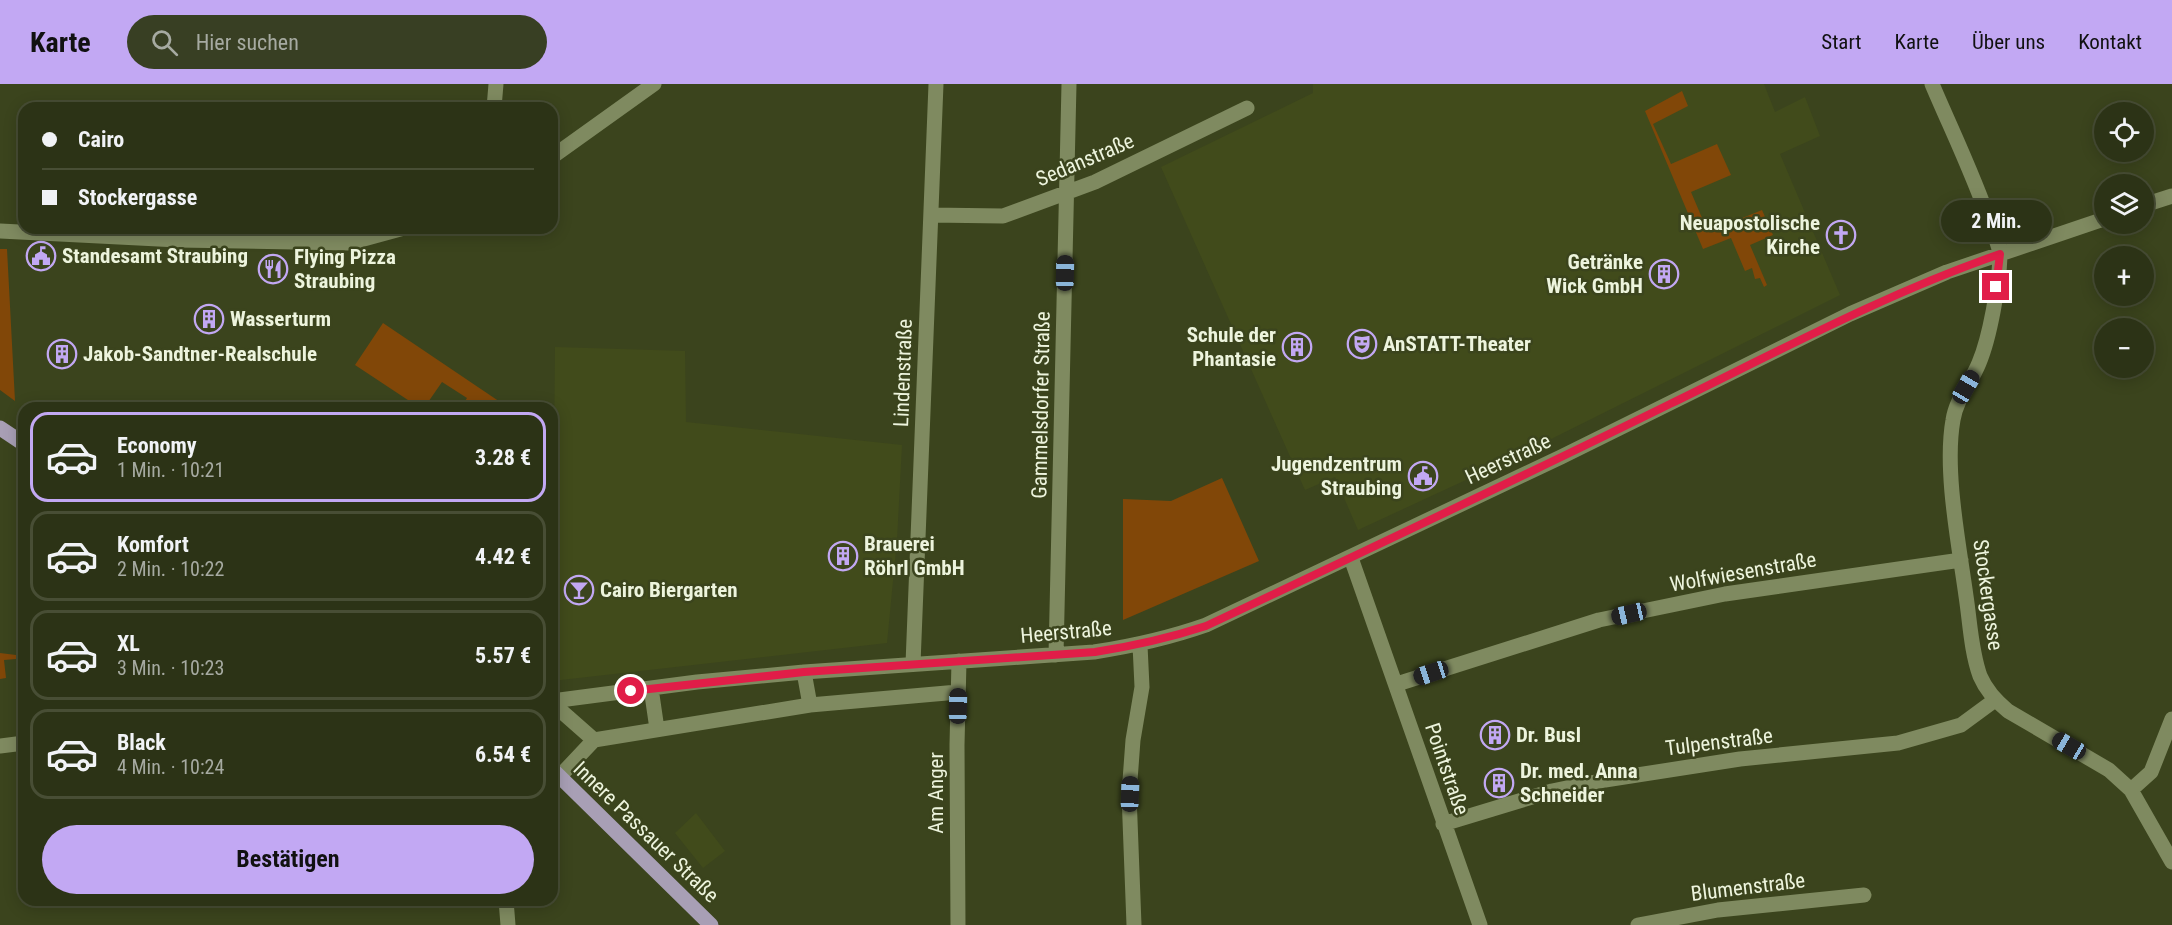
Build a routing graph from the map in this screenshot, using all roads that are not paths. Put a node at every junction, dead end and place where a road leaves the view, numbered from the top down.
1 (496, 84) edge
2 (654, 84) edge
3 (936, 84) edge
4 (1069, 84) edge
5 (1932, 84) edge
6 (494, 102) edge
7 (1247, 108) dead end
8 (558, 153) edge
9 (1067, 193) junction
10 (2172, 196) edge
11 (2154, 202) edge
12 (931, 215) junction
13 (2094, 222) edge
14 (0, 231) edge
15 (18, 232) edge
16 (38, 234) edge
17 (382, 234) edge
18 (2000, 254) junction
19 (0, 428) edge
20 (18, 440) edge
21 (1351, 558) junction
22 (1961, 560) junction
23 (1140, 645) junction
24 (1056, 655) junction
25 (960, 661) junction
26 (913, 664) junction
27 (804, 672) junction
28 (1397, 684) junction
29 (651, 688) junction
30 (958, 692) junction
31 (1995, 700) junction
32 (558, 701) edge
33 (810, 705) junction
34 (558, 707) edge
35 (2172, 719) edge
36 (657, 729) junction
37 (594, 740) junction
38 (18, 744) edge
39 (0, 746) edge
40 (558, 771) edge
41 (558, 775) edge
42 (2131, 790) junction
43 (1443, 824) junction
44 (2172, 862) edge
45 (1864, 895) dead end
46 (506, 906) edge
47 (508, 925) edge
48 (711, 925) edge
49 (958, 925) edge
50 (1134, 925) edge
51 (1480, 925) edge
52 (1638, 925) edge

1 - 6 street
2 - 8 street
3 - 12 street, Lindenstraße
4 - 9 street, Gammelsdorfer Straße
5 - 18 street
7 - 9 street, Sedanstraße
9 - 12 street, Sedanstraße
9 - 24 street, Gammelsdorfer Straße
10 - 11 street
12 - 26 street, Lindenstraße
13 - 18 street, Heerstraße
14 - 15 street
16 - 17 street
18 - 21 street, Heerstraße
18 - 22 street, Stockergasse
19 - 20 main road
21 - 23 street, Heerstraße
21 - 28 street, Pointstraße
22 - 28 street, Wolfwiesenstraße
22 - 31 street, Stockergasse
23 - 24 street, Heerstraße
23 - 50 street
24 - 25 street, Heerstraße
25 - 26 street, Heerstraße
25 - 30 street, Am Anger
26 - 27 street, Heerstraße
27 - 29 street, Heerstraße
27 - 33 street
28 - 43 street, Pointstraße
29 - 32 street, Heerstraße
29 - 36 street
30 - 33 street
30 - 49 street, Am Anger
31 - 42 street, Stockergasse
31 - 43 street, Tulpenstraße
33 - 36 street
34 - 37 street
35 - 42 street
36 - 37 street
37 - 40 street
38 - 39 street
41 - 48 main road, Innere Passauer Straße
42 - 44 street, Stockergasse
43 - 51 street, Pointstraße
45 - 52 street, Blumenstraße
46 - 47 street

